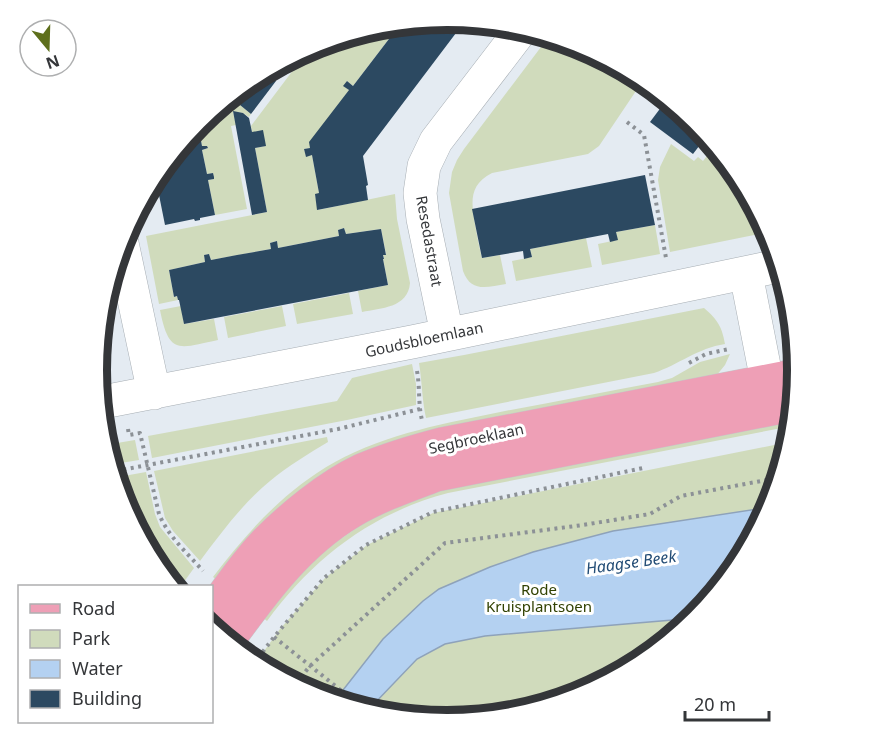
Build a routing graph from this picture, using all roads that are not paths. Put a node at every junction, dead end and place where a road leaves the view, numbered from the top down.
1 (515, 37) edge
2 (126, 260) edge
3 (772, 268) edge
4 (746, 274) junction
5 (447, 334) junction
6 (782, 378) edge
7 (154, 393) junction
8 (112, 400) edge
9 (786, 406) edge
10 (218, 602) edge
11 (232, 635) edge

1 - 5 street, Resedastraat
2 - 7 street
3 - 4 street, Goudsbloemlaan
4 - 5 street, Goudsbloemlaan
4 - 6 street
5 - 7 street, Goudsbloemlaan
6 - 10 main road, Segbroeklaan
7 - 8 street, Goudsbloemlaan
9 - 11 main road, Segbroeklaan

